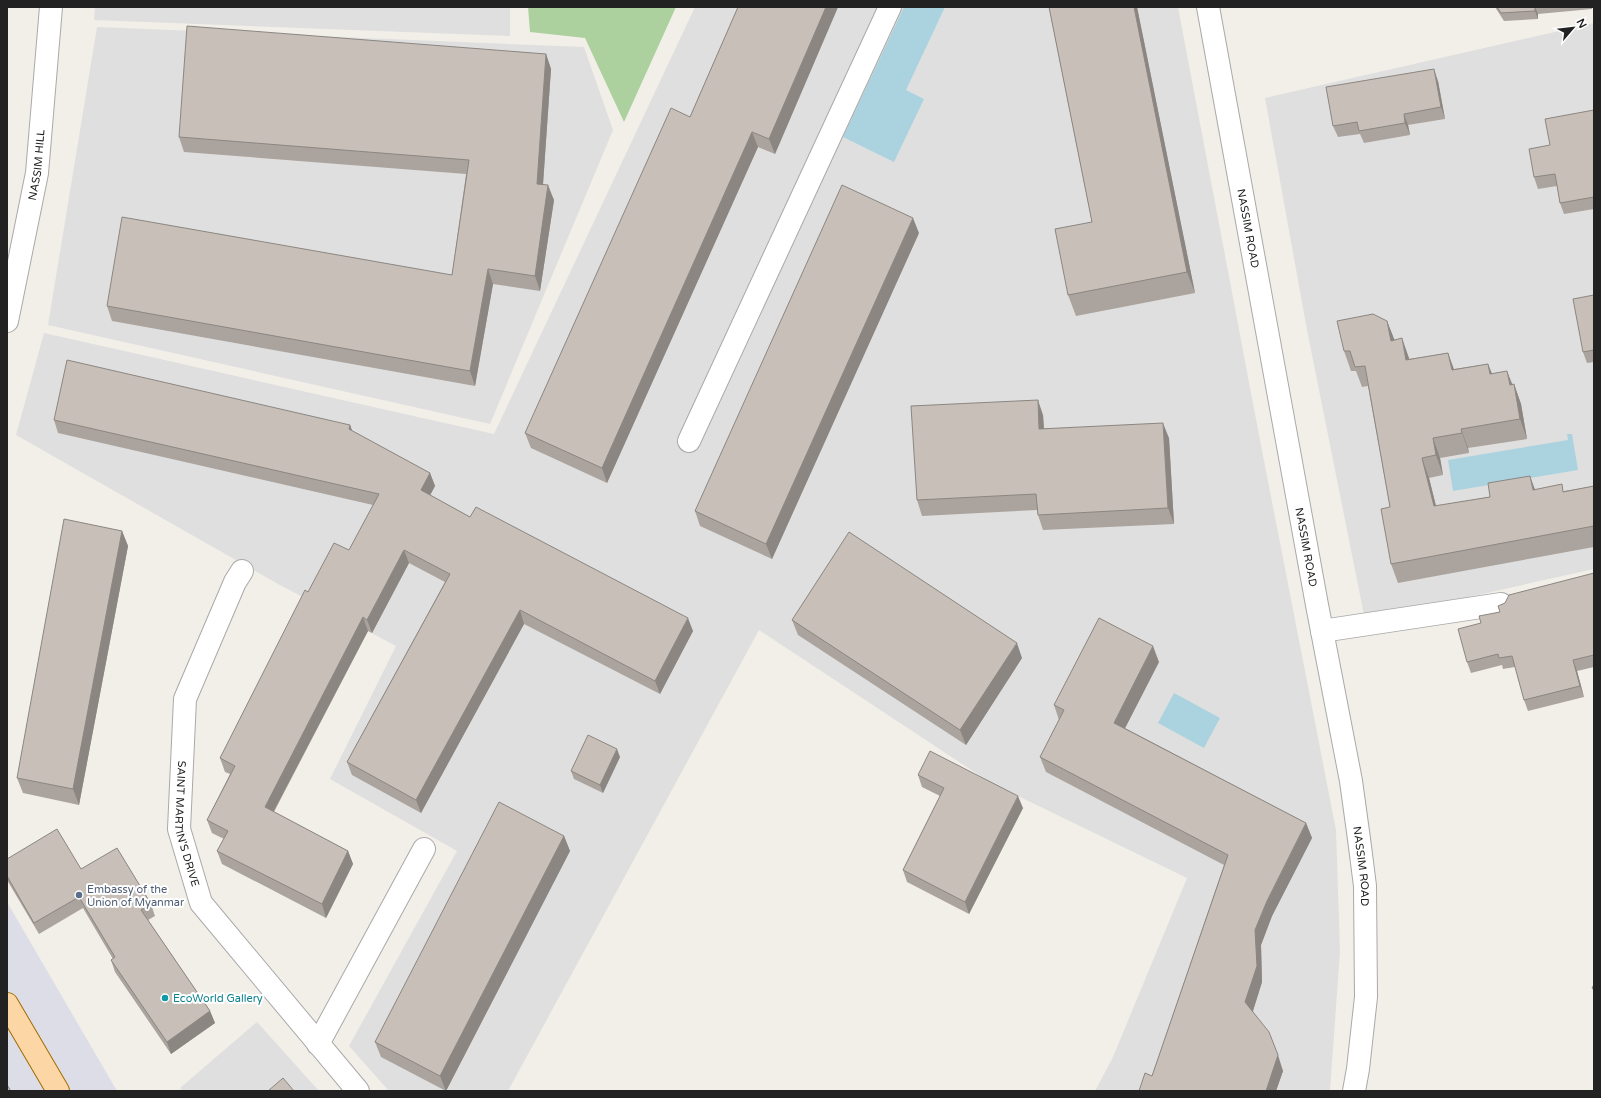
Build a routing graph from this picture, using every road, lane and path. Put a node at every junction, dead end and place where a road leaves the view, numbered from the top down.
1 (51, 7) edge
2 (890, 7) edge
3 (1208, 7) edge
4 (7, 321) edge
5 (689, 441) dead end
6 (242, 571) dead end
7 (1501, 604) edge
8 (1322, 631) junction
9 (424, 849) dead end
10 (7, 1004) edge
11 (318, 1044) junction
12 (58, 1091) edge
13 (358, 1091) edge
14 (1354, 1091) edge

1 - 4 street, NASSIM HILL
2 - 5 street
3 - 8 street, NASSIM ROAD
6 - 11 street, SAINT MARTIN'S DRIVE
7 - 8 street
8 - 14 street, NASSIM ROAD
9 - 11 street
10 - 12 main road
11 - 13 street, SAINT MARTIN'S DRIVE

